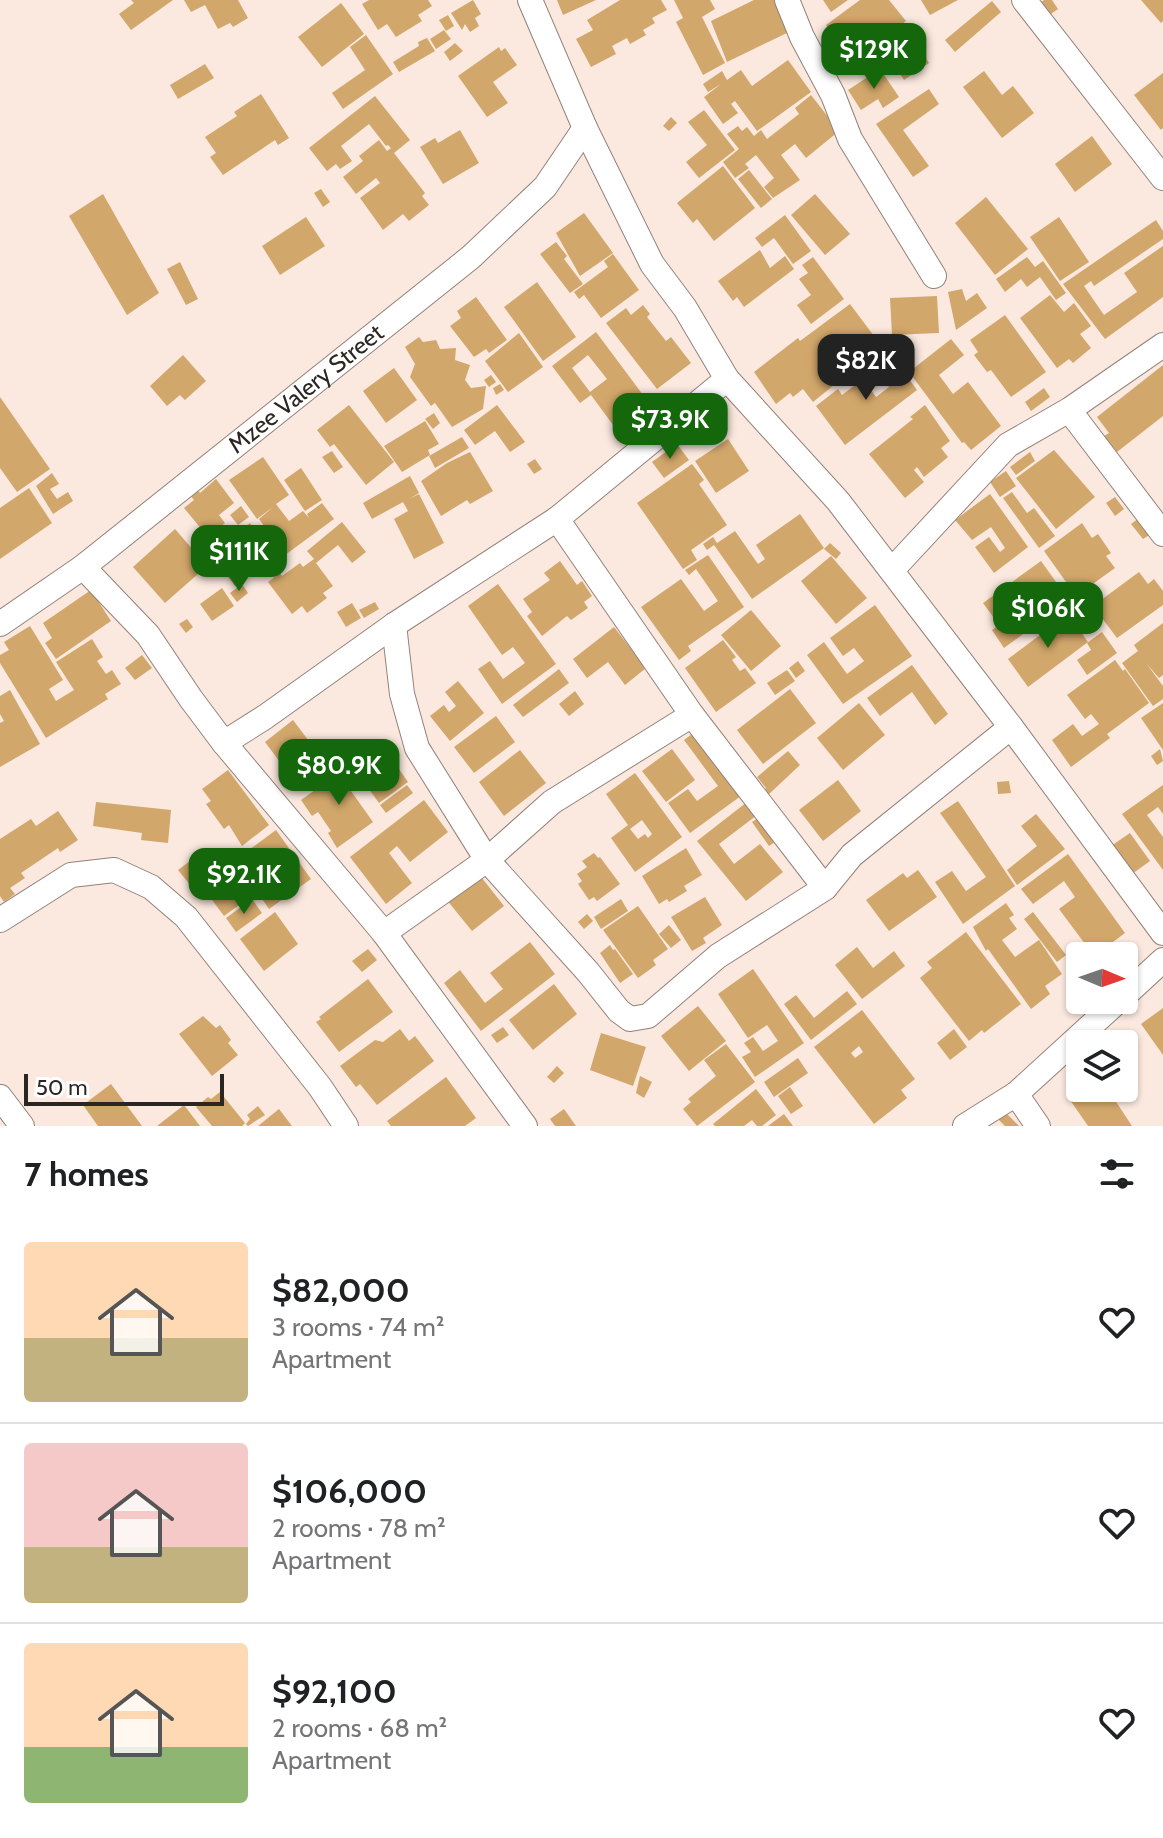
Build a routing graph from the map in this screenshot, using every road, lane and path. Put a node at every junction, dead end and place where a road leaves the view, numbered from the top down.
1 (530, 0) edge
2 (787, 0) edge
3 (1024, 0) edge
4 (585, 128) junction
5 (1163, 178) edge
6 (934, 276) dead end
7 (1163, 345) edge
8 (727, 379) junction
9 (1069, 410) junction
10 (557, 519) junction
11 (1163, 534) edge
12 (83, 567) junction
13 (892, 570) junction
14 (0, 624) edge
15 (394, 625) junction
16 (692, 715) junction
17 (1011, 727) junction
18 (224, 743) junction
19 (487, 860) junction
20 (825, 888) junction
21 (0, 920) edge
22 (384, 933) junction
23 (1163, 933) edge
24 (1163, 960) edge
25 (1138, 983) edge
26 (1104, 1014) edge
27 (1016, 1094) junction
28 (0, 1097) edge
29 (22, 1126) edge
30 (346, 1126) edge
31 (525, 1126) edge
32 (965, 1126) edge
33 (1038, 1126) edge

1 - 4 street
2 - 6 street
3 - 5 street
4 - 8 street
4 - 12 street, Mzee Valery Street
7 - 9 street
8 - 10 street
8 - 13 street
9 - 11 street
9 - 13 street
10 - 15 street
10 - 16 street
12 - 14 street, Mzee Valery Street
12 - 18 street
13 - 17 street
15 - 18 street
15 - 19 street
16 - 19 street
16 - 20 street
17 - 20 street
17 - 23 street
18 - 22 street
19 - 20 street
19 - 22 street
21 - 30 street
22 - 31 street
24 - 25 street
26 - 27 street
27 - 32 street
27 - 33 street
28 - 29 street

